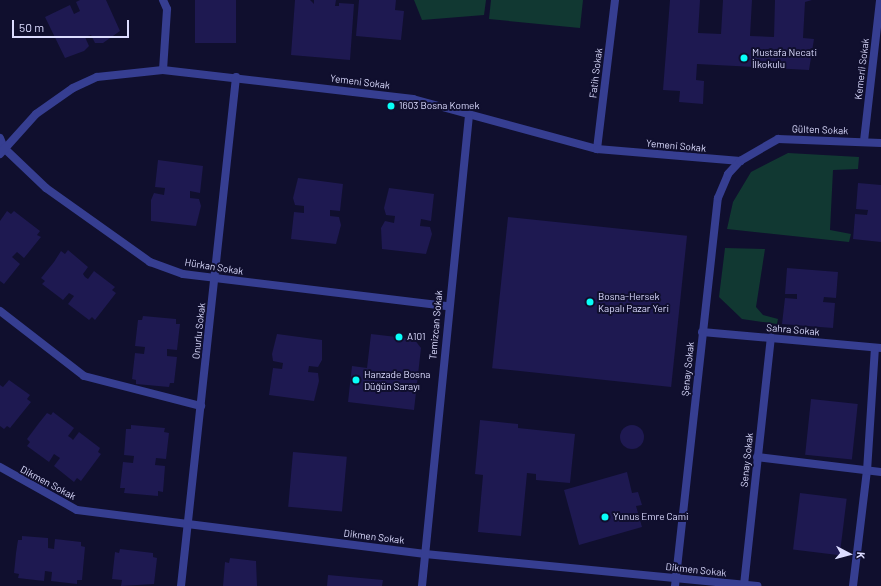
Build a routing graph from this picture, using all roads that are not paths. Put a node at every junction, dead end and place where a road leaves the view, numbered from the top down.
1 (163, 0) edge
2 (615, 0) edge
3 (880, 0) edge
4 (163, 70) junction
5 (236, 77) junction
6 (469, 115) junction
7 (0, 138) edge
8 (864, 141) junction
9 (881, 143) edge
10 (597, 149) junction
11 (2, 151) edge
12 (740, 161) junction
13 (215, 278) junction
14 (448, 306) junction
15 (0, 311) edge
16 (702, 332) junction
17 (770, 337) junction
18 (878, 348) edge
19 (201, 406) junction
20 (757, 457) junction
21 (0, 467) edge
22 (868, 471) junction
23 (881, 472) edge
24 (189, 525) junction
25 (425, 554) junction
26 (676, 582) edge
27 (744, 585) junction
28 (181, 586) edge
29 (422, 586) edge
30 (757, 586) edge
31 (853, 586) edge

1 - 4 street
2 - 10 street, Fatih Sokak
3 - 8 street, Kemerli Sokak
4 - 5 street, Yemeni Sokak
4 - 11 street, Yemeni Sokak
5 - 6 street, Yemeni Sokak
5 - 13 street, Onurlu Sokak
6 - 10 street, Yemeni Sokak
6 - 14 street, Temizcan Sokak
7 - 11 street, Hürkan Sokak
8 - 9 street, Gülten Sokak
8 - 12 street, Gülten Sokak
10 - 12 street, Yemeni Sokak
11 - 13 street, Hürkan Sokak
12 - 16 street, Şenay Sokak
13 - 14 street, Hürkan Sokak
13 - 19 street, Onurlu Sokak
14 - 25 street, Temizcan Sokak
15 - 19 street
16 - 17 street, Sahra Sokak
16 - 26 street, Şenay Sokak
17 - 18 street, Sahra Sokak
17 - 20 street, Senay Sokak
18 - 22 street
19 - 24 street, Onurlu Sokak
20 - 22 street
20 - 27 street, Senay Sokak
21 - 24 street, Dikmen Sokak
22 - 23 street
22 - 31 street
24 - 25 street, Dikmen Sokak
24 - 28 street, Onurlu Sokak
25 - 26 street, Dikmen Sokak
25 - 29 street, Temizcan Sokak
26 - 27 street, Dikmen Sokak
27 - 30 street, Dikmen Sokak

